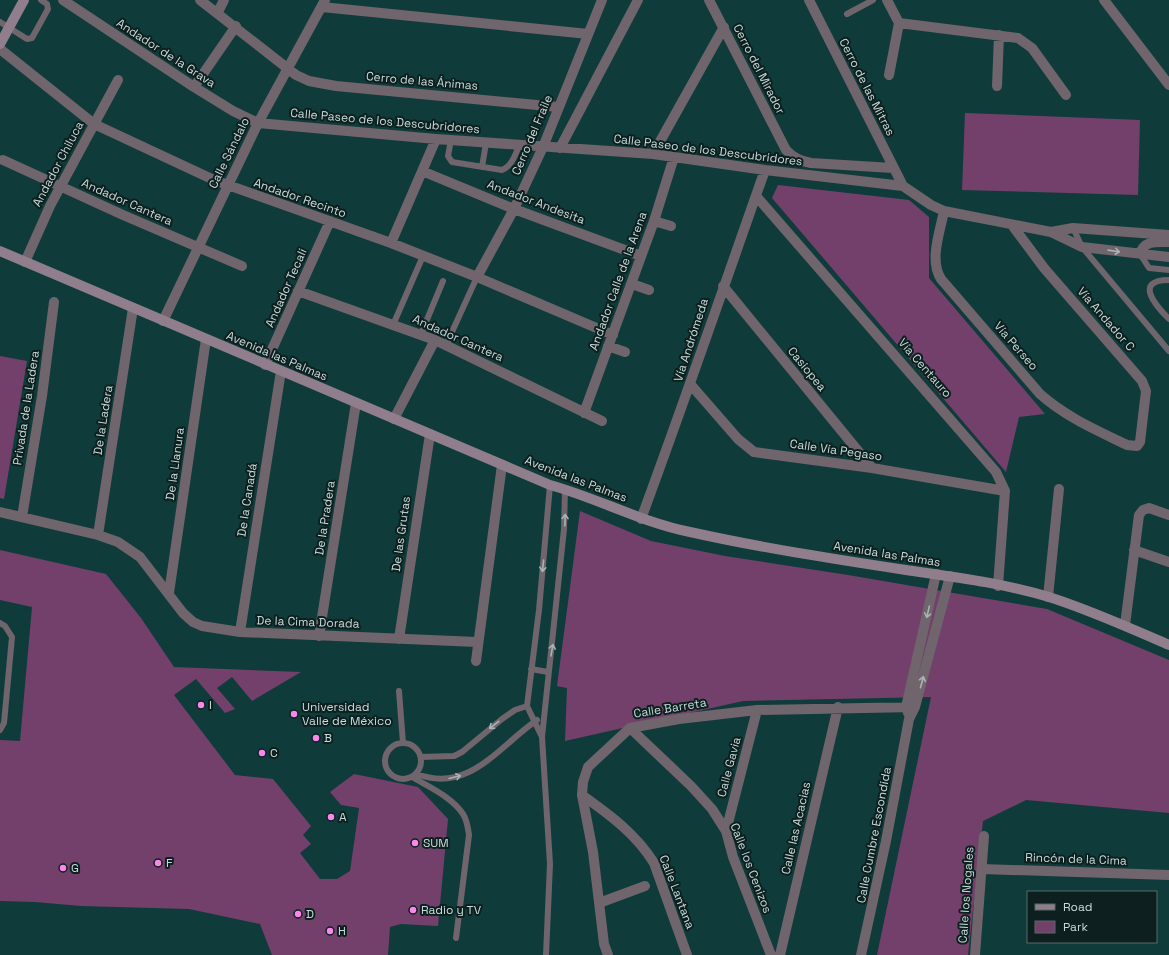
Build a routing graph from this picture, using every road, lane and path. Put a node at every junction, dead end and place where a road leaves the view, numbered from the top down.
1 (24, 0) edge
2 (41, 0) edge
3 (63, 0) edge
4 (200, 0) edge
5 (224, 0) edge
6 (602, 0) edge
7 (638, 0) edge
8 (709, 0) edge
9 (809, 0) edge
10 (873, 0) edge
11 (887, 0) edge
12 (1104, 0) edge
13 (323, 3) edge
14 (218, 12) junction
15 (847, 14) dead end
16 (0, 22) edge
17 (899, 23) junction
18 (236, 26) junction
19 (724, 27) junction
20 (9, 28) junction
21 (588, 34) junction
22 (999, 35) junction
23 (0, 44) edge
24 (0, 49) edge
25 (287, 68) junction
26 (889, 75) dead end
27 (118, 80) dead end
28 (1169, 85) edge
29 (997, 86) dead end
30 (194, 87) junction
31 (1066, 95) dead end
32 (558, 107) junction
33 (258, 123) junction
34 (94, 124) junction
35 (436, 139) junction
36 (451, 140) junction
37 (486, 143) junction
38 (519, 146) junction
39 (543, 147) junction
40 (560, 148) junction
41 (653, 154) junction
42 (674, 157) junction
43 (3, 160) dead end
44 (482, 167) junction
45 (893, 168) junction
46 (765, 170) junction
47 (422, 171) junction
48 (227, 186) junction
49 (903, 186) junction
50 (60, 187) junction
51 (756, 196) junction
52 (514, 209) junction
53 (944, 211) junction
54 (330, 221) junction
55 (654, 221) junction
56 (1012, 224) junction
57 (671, 226) dead end
58 (1073, 228) junction
59 (1051, 232) junction
60 (1169, 235) edge
61 (1169, 242) edge
62 (391, 243) junction
63 (198, 247) junction
64 (1082, 247) junction
65 (0, 251) edge
66 (1140, 254) junction
67 (423, 256) junction
68 (641, 256) junction
69 (1169, 257) edge
70 (25, 262) junction
71 (242, 266) dead end
72 (1169, 270) edge
73 (477, 277) junction
74 (1169, 280) edge
75 (443, 281) dead end
76 (632, 284) junction
77 (723, 286) junction
78 (649, 290) dead end
79 (298, 291) junction
80 (54, 302) dead end
81 (133, 308) junction
82 (1169, 319) edge
83 (163, 321) junction
84 (393, 325) junction
85 (421, 334) junction
86 (612, 335) junction
87 (206, 340) junction
88 (435, 340) junction
89 (446, 345) junction
90 (608, 346) junction
91 (1169, 351) edge
92 (626, 352) dead end
93 (265, 365) junction
94 (281, 371) junction
95 (690, 384) junction
96 (356, 403) junction
97 (584, 413) junction
98 (394, 419) junction
99 (602, 421) dead end
100 (430, 434) junction
101 (1140, 442) joint
102 (502, 464) junction
103 (872, 468) junction
104 (550, 485) junction
105 (565, 489) junction
106 (1059, 489) dead end
107 (1005, 491) junction
108 (0, 512) edge
109 (1169, 515) edge
110 (22, 517) junction
111 (641, 519) junction
112 (98, 535) junction
113 (1134, 550) junction
114 (1169, 562) edge
115 (936, 574) junction
116 (950, 576) junction
117 (998, 586) junction
118 (169, 593) junction
119 (1048, 597) junction
120 (0, 623) edge
121 (1125, 625) junction
122 (240, 632) junction
123 (319, 636) junction
124 (399, 639) junction
125 (477, 642) junction
126 (1169, 645) edge
127 (476, 661) dead end
128 (532, 670) junction
129 (548, 672) junction
130 (399, 691) dead end
131 (527, 706) junction
132 (838, 707) junction
133 (911, 707) junction
134 (757, 710) junction
135 (543, 716) junction
136 (535, 722) junction
137 (630, 728) junction
138 (0, 730) edge
139 (542, 737) junction
140 (403, 742) junction
141 (421, 757) junction
142 (415, 775) junction
143 (582, 795) junction
144 (726, 830) junction
145 (984, 836) dead end
146 (982, 869) junction
147 (1169, 875) edge
148 (645, 886) dead end
149 (599, 903) junction
150 (456, 938) dead end
151 (546, 955) edge
152 (608, 955) edge
153 (687, 955) edge
154 (771, 955) edge
155 (780, 955) edge
156 (861, 955) edge
157 (975, 955) edge

1 - 20 street
2 - 20 lane
3 - 30 street, Andador de la Grava
4 - 14 street, Cerro de las Ánimas
5 - 14 street
6 - 21 street, Cerro del Fraile
7 - 40 street
8 - 19 street, Cerro del Mirador
9 - 45 street, Cerro de las Mitras
10 - 15 lane
11 - 17 street
12 - 28 street
13 - 21 street
13 - 25 street, Calle Sándalo
14 - 18 street, Cerro de las Ánimas
16 - 20 lane
17 - 22 street
17 - 26 street
18 - 25 street, Cerro de las Ánimas
18 - 30 street
19 - 41 street
19 - 45 street, Cerro del Mirador
20 - 23 street
21 - 32 street, Cerro del Fraile
22 - 29 street
22 - 31 street
24 - 34 street, Andador Recinto
25 - 32 street, Cerro de las Ánimas
25 - 33 street, Calle Sándalo
27 - 34 street, Andador Chiluca
30 - 33 street, Andador de la Grava
32 - 39 street, Cerro del Fraile
33 - 35 street, Calle Paseo de los Descubridores
33 - 48 street, Calle Sándalo
34 - 48 street, Andador Recinto
34 - 50 street, Andador Chiluca
35 - 36 street, Calle Paseo de los Descubridores
35 - 47 street
36 - 37 street, Calle Paseo de los Descubridores
36 - 44 lane
37 - 38 street, Calle Paseo de los Descubridores
37 - 44 lane
38 - 39 street, Calle Paseo de los Descubridores
38 - 44 lane
39 - 40 street, Calle Paseo de los Descubridores
39 - 52 street, Cerro del Fraile
40 - 41 street, Calle Paseo de los Descubridores
41 - 42 street, Calle Paseo de los Descubridores
42 - 46 street, Calle Paseo de los Descubridores
42 - 55 street, Andador Calle de la Arena
43 - 50 street, Andador Cantera
45 - 49 street, Cerro de las Mitras
46 - 49 street, Calle Paseo de los Descubridores
46 - 51 street, Vía Andrómeda
47 - 52 street, Andador Andesita
47 - 62 street
48 - 54 street, Andador Recinto
48 - 63 street, Calle Sándalo
49 - 53 street, Calle Paseo de los Descubridores
50 - 63 street, Andador Cantera
50 - 70 street, Andador Chiluca
51 - 77 street, Vía Andrómeda
51 - 107 street, Vía Centauro
52 - 68 street, Andador Andesita
52 - 73 street, Cerro del Fraile
53 - 56 street, Calle Paseo de los Descubridores
53 - 101 street, Vía Perseo
54 - 62 street, Andador Recinto
54 - 79 street, Andador Tecali
55 - 57 street
55 - 68 street, Andador Calle de la Arena
56 - 59 street, Calle Paseo de los Descubridores
56 - 101 street, Vía Andador C
58 - 59 street, Calle Paseo de los Descubridores
58 - 60 street, Calle Paseo de los Descubridores
58 - 64 lane
59 - 64 street, Calle Paseo de los Descubridores
61 - 66 street
62 - 67 street, Andador Recinto
63 - 71 street, Andador Cantera
63 - 83 street, Calle Sándalo
64 -> 66 street, Calle Paseo de los Descubridores
64 - 91 lane
65 - 70 street, Avenida las Palmas
66 - 69 street, Calle Paseo de los Descubridores
66 - 72 lane
67 - 73 street, Andador Recinto
67 - 84 lane
68 - 76 street, Andador Calle de la Arena
70 - 81 street, Avenida las Palmas
73 - 86 street, Andador Recinto
73 - 89 lane
74 - 82 lane
75 - 85 lane
76 - 78 street
76 - 86 street, Andador Calle de la Arena
77 - 95 street, Vía Andrómeda
77 - 103 street, Casiopea
79 - 84 street, Andador Cantera
79 - 93 street, Andador Tecali
80 - 110 street, Privada de la Ladera
81 - 83 street, Avenida las Palmas
81 - 112 street, De la Ladera
83 - 87 street, Avenida las Palmas
84 - 85 street, Andador Cantera
85 - 88 street, Andador Cantera
86 - 90 street, Andador Calle de la Arena
87 - 93 street, Avenida las Palmas
87 - 118 street, De la Llanura
88 - 89 street, Andador Cantera
88 - 98 street
89 - 97 street, Andador Cantera
90 - 92 street
90 - 97 street, Andador Calle de la Arena
93 - 94 street, Avenida las Palmas
94 - 96 street, Avenida las Palmas
94 - 122 street, De la Canadá
95 - 103 street, Calle Vía Pegaso
95 - 111 street, Vía Andrómeda
96 - 98 street, Avenida las Palmas
96 - 123 street, De la Pradera
97 - 99 street, Andador Cantera
98 - 100 street, Avenida las Palmas
100 - 102 street, Avenida las Palmas
100 - 124 street, De las Grutas
102 - 104 street, Avenida las Palmas
102 - 125 street
103 - 107 street, Calle Vía Pegaso
104 - 105 street, Avenida las Palmas
104 -> 128 lane
105 - 111 street, Avenida las Palmas
129 -> 105 lane
106 - 119 street
107 - 117 street, Vía Centauro
108 - 110 street, De la Cima Dorada
109 - 113 street
110 - 112 street, De la Cima Dorada
111 - 115 street, Avenida las Palmas
112 - 118 street, De la Cima Dorada
113 - 114 street
113 - 121 street
115 - 116 street, Avenida las Palmas
115 -> 133 street, Calle Cumbre Escondida
116 - 117 street, Avenida las Palmas
133 -> 116 street, Calle Cumbre Escondida
117 - 119 street, Avenida las Palmas
118 - 122 street, De la Cima Dorada
119 - 121 street, Avenida las Palmas
120 - 138 lane
121 - 126 street, Avenida las Palmas
122 - 123 street, De la Cima Dorada
123 - 124 street, De la Cima Dorada
124 - 125 street, De la Cima Dorada
125 - 127 street
128 - 129 lane
128 - 131 lane
129 - 135 lane
130 - 140 lane
131 - 136 lane
131 -> 141 lane
132 - 133 street, Calle Barreta
132 - 134 street, Calle Barreta
132 - 155 street, Calle las Acacias
133 - 156 street, Calle Cumbre Escondida
134 - 137 street, Calle Barreta
134 - 144 street, Calle Gavia
135 - 136 lane
135 - 139 lane
136 - 139 lane
142 -> 136 lane
137 - 143 street, Calle Barreta
137 - 144 street, Calle los Cenizos
139 - 151 lane
140 - 141 lane
140 - 142 lane
141 - 142 lane
142 - 150 lane
143 - 149 street, Calle Barreta
143 - 153 street, Calle Lantana
144 - 154 street, Calle los Cenizos
145 - 146 street, Calle los Nogales
146 - 147 street, Rincón de la Cima
146 - 157 street, Calle los Nogales
148 - 149 street
149 - 152 street, Calle Barreta

